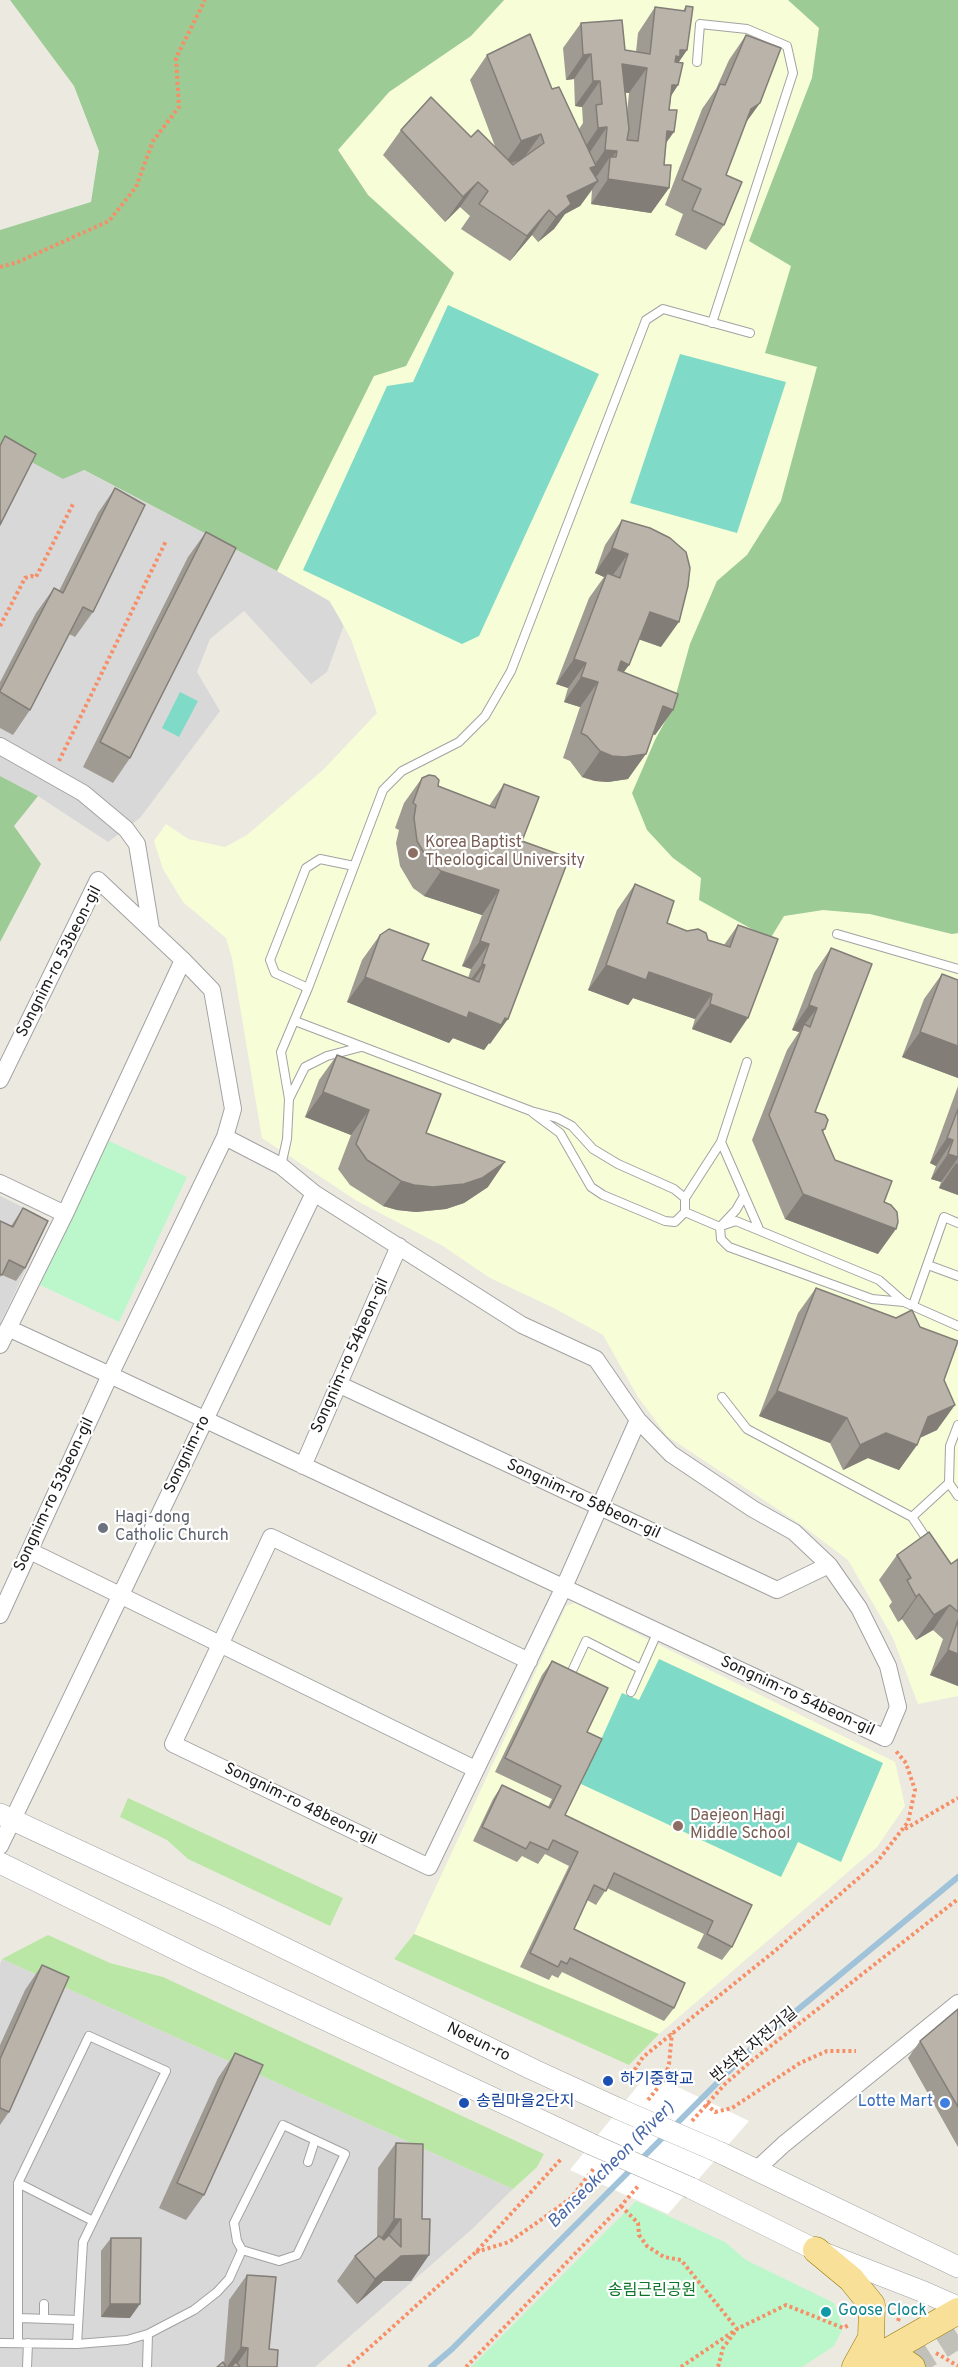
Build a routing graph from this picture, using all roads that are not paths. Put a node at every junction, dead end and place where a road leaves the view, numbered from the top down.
1 (697, 62) dead end
2 (712, 323) junction
3 (750, 333) dead end
4 (0, 746) edge
5 (354, 866) junction
6 (151, 929) junction
7 (837, 934) dead end
8 (183, 960) junction
9 (958, 969) edge
10 (308, 988) junction
11 (295, 1021) junction
12 (361, 1047) junction
13 (747, 1062) dead end
14 (0, 1080) edge
15 (289, 1099) junction
16 (531, 1111) junction
17 (225, 1137) junction
18 (721, 1142) junction
19 (281, 1166) junction
20 (0, 1183) edge
21 (314, 1193) junction
22 (744, 1196) junction
23 (685, 1198) junction
24 (685, 1212) junction
25 (65, 1214) junction
26 (958, 1223) edge
27 (720, 1227) junction
28 (759, 1229) junction
29 (399, 1246) junction
30 (928, 1265) junction
31 (958, 1276) edge
32 (908, 1304) junction
33 (4, 1326) edge
34 (958, 1326) edge
35 (0, 1345) edge
36 (110, 1375) junction
37 (338, 1384) junction
38 (722, 1397) dead end
39 (205, 1419) junction
40 (638, 1420) junction
41 (958, 1425) edge
42 (303, 1466) junction
43 (949, 1483) junction
44 (958, 1496) edge
45 (599, 1508) junction
46 (912, 1517) junction
47 (30, 1551) junction
48 (938, 1555) edge
49 (829, 1565) junction
50 (564, 1587) junction
51 (120, 1595) junction
52 (0, 1615) edge
53 (658, 1632) junction
54 (220, 1644) junction
55 (529, 1661) junction
56 (573, 1669) edge
57 (641, 1669) junction
58 (631, 1692) dead end
59 (475, 1769) junction
60 (6, 1817) edge
61 (0, 1846) edge
62 (0, 1863) edge
63 (958, 2003) edge
64 (315, 2140) junction
65 (308, 2162) dead end
66 (757, 2169) junction
67 (18, 2183) junction
68 (93, 2221) junction
69 (242, 2250) junction
70 (816, 2250) junction
71 (958, 2268) edge
72 (44, 2304) dead end
73 (958, 2309) edge
74 (19, 2318) junction
75 (44, 2319) junction
76 (78, 2320) junction
77 (148, 2334) junction
78 (0, 2343) edge
79 (18, 2343) junction
80 (28, 2343) junction
81 (77, 2344) junction
82 (27, 2367) edge
83 (147, 2367) edge
84 (855, 2367) edge
85 (860, 2367) edge
86 (866, 2367) edge
87 (912, 2367) edge

1 - 2 lane
2 - 3 lane
2 - 5 lane
4 - 6 street
5 - 10 lane
5 - 10 lane
6 - 8 street, Songnim-ro 53beon-gil
6 - 14 street, Songnim-ro 53beon-gil
7 - 9 lane
8 - 17 street, Songnim-ro 53beon-gil
8 - 25 street
10 - 11 lane
11 - 12 lane
11 - 15 lane
12 - 15 lane
12 - 16 lane
13 - 18 lane
15 - 19 lane
16 - 23 lane
16 - 24 lane
17 - 19 street
17 - 36 street, Songnim-ro 53beon-gil
18 - 22 lane
18 - 23 lane
19 - 21 street
20 - 25 street
21 - 29 street, Songnim-ro 54beon-gil
21 - 39 street, Songnim-ro
22 - 27 lane
22 - 28 lane
23 - 24 lane
24 - 27 lane
25 - 33 street
26 - 30 lane
27 - 28 lane
27 - 32 lane
28 - 32 lane
29 - 37 street, Songnim-ro 54beon-gil
29 - 40 street, Songnim-ro 54beon-gil
30 - 31 lane
30 - 32 lane
32 - 34 lane
33 - 35 street
33 - 36 street
36 - 39 street
36 - 47 street, Songnim-ro 53beon-gil
37 - 42 street, Songnim-ro 54beon-gil
37 - 45 street, Songnim-ro 58beon-gil
38 - 46 lane
39 - 42 street, Songnim-ro 54beon-gil
39 - 51 street, Songnim-ro
40 - 45 street, Songnim-ro 48beon-gil
40 - 49 street, Songnim-ro 54beon-gil
41 - 43 lane
42 - 50 street, Songnim-ro 54beon-gil
43 - 44 lane
43 - 46 lane
45 - 49 street, Songnim-ro 58beon-gil
45 - 50 street, Songnim-ro 48beon-gil
46 - 48 lane
47 - 51 street
47 - 52 street, Songnim-ro 53beon-gil
49 - 53 street, Songnim-ro 54beon-gil
50 - 53 street, Songnim-ro 54beon-gil
50 - 55 street, Songnim-ro 48beon-gil
51 - 54 street
51 - 60 street, Songnim-ro
53 - 57 lane
54 - 55 street, Songnim-ro 48beon-gil
54 - 59 street
54 - 59 street, Songnim-ro 48beon-gil
55 - 59 street, Songnim-ro 48beon-gil
56 - 57 lane
57 - 58 lane
60 - 61 street, Songnim-ro
60 - 66 street, Noeun-ro, bridge
62 - 70 street, bridge
63 - 66 street
64 - 65 lane
64 - 69 lane
64 - 69 lane
66 - 71 street, Noeun-ro
67 - 68 lane
67 - 68 lane
67 - 74 lane
68 - 76 lane
69 - 77 lane
70 - 73 street
70 - 84 main road
72 - 75 lane
73 - 85 main road
74 - 75 lane
74 - 79 lane
75 - 76 lane
76 - 81 lane
77 - 81 lane
77 - 83 lane
78 - 79 lane
79 - 80 lane
80 - 81 lane
80 - 82 lane
86 - 87 main road

